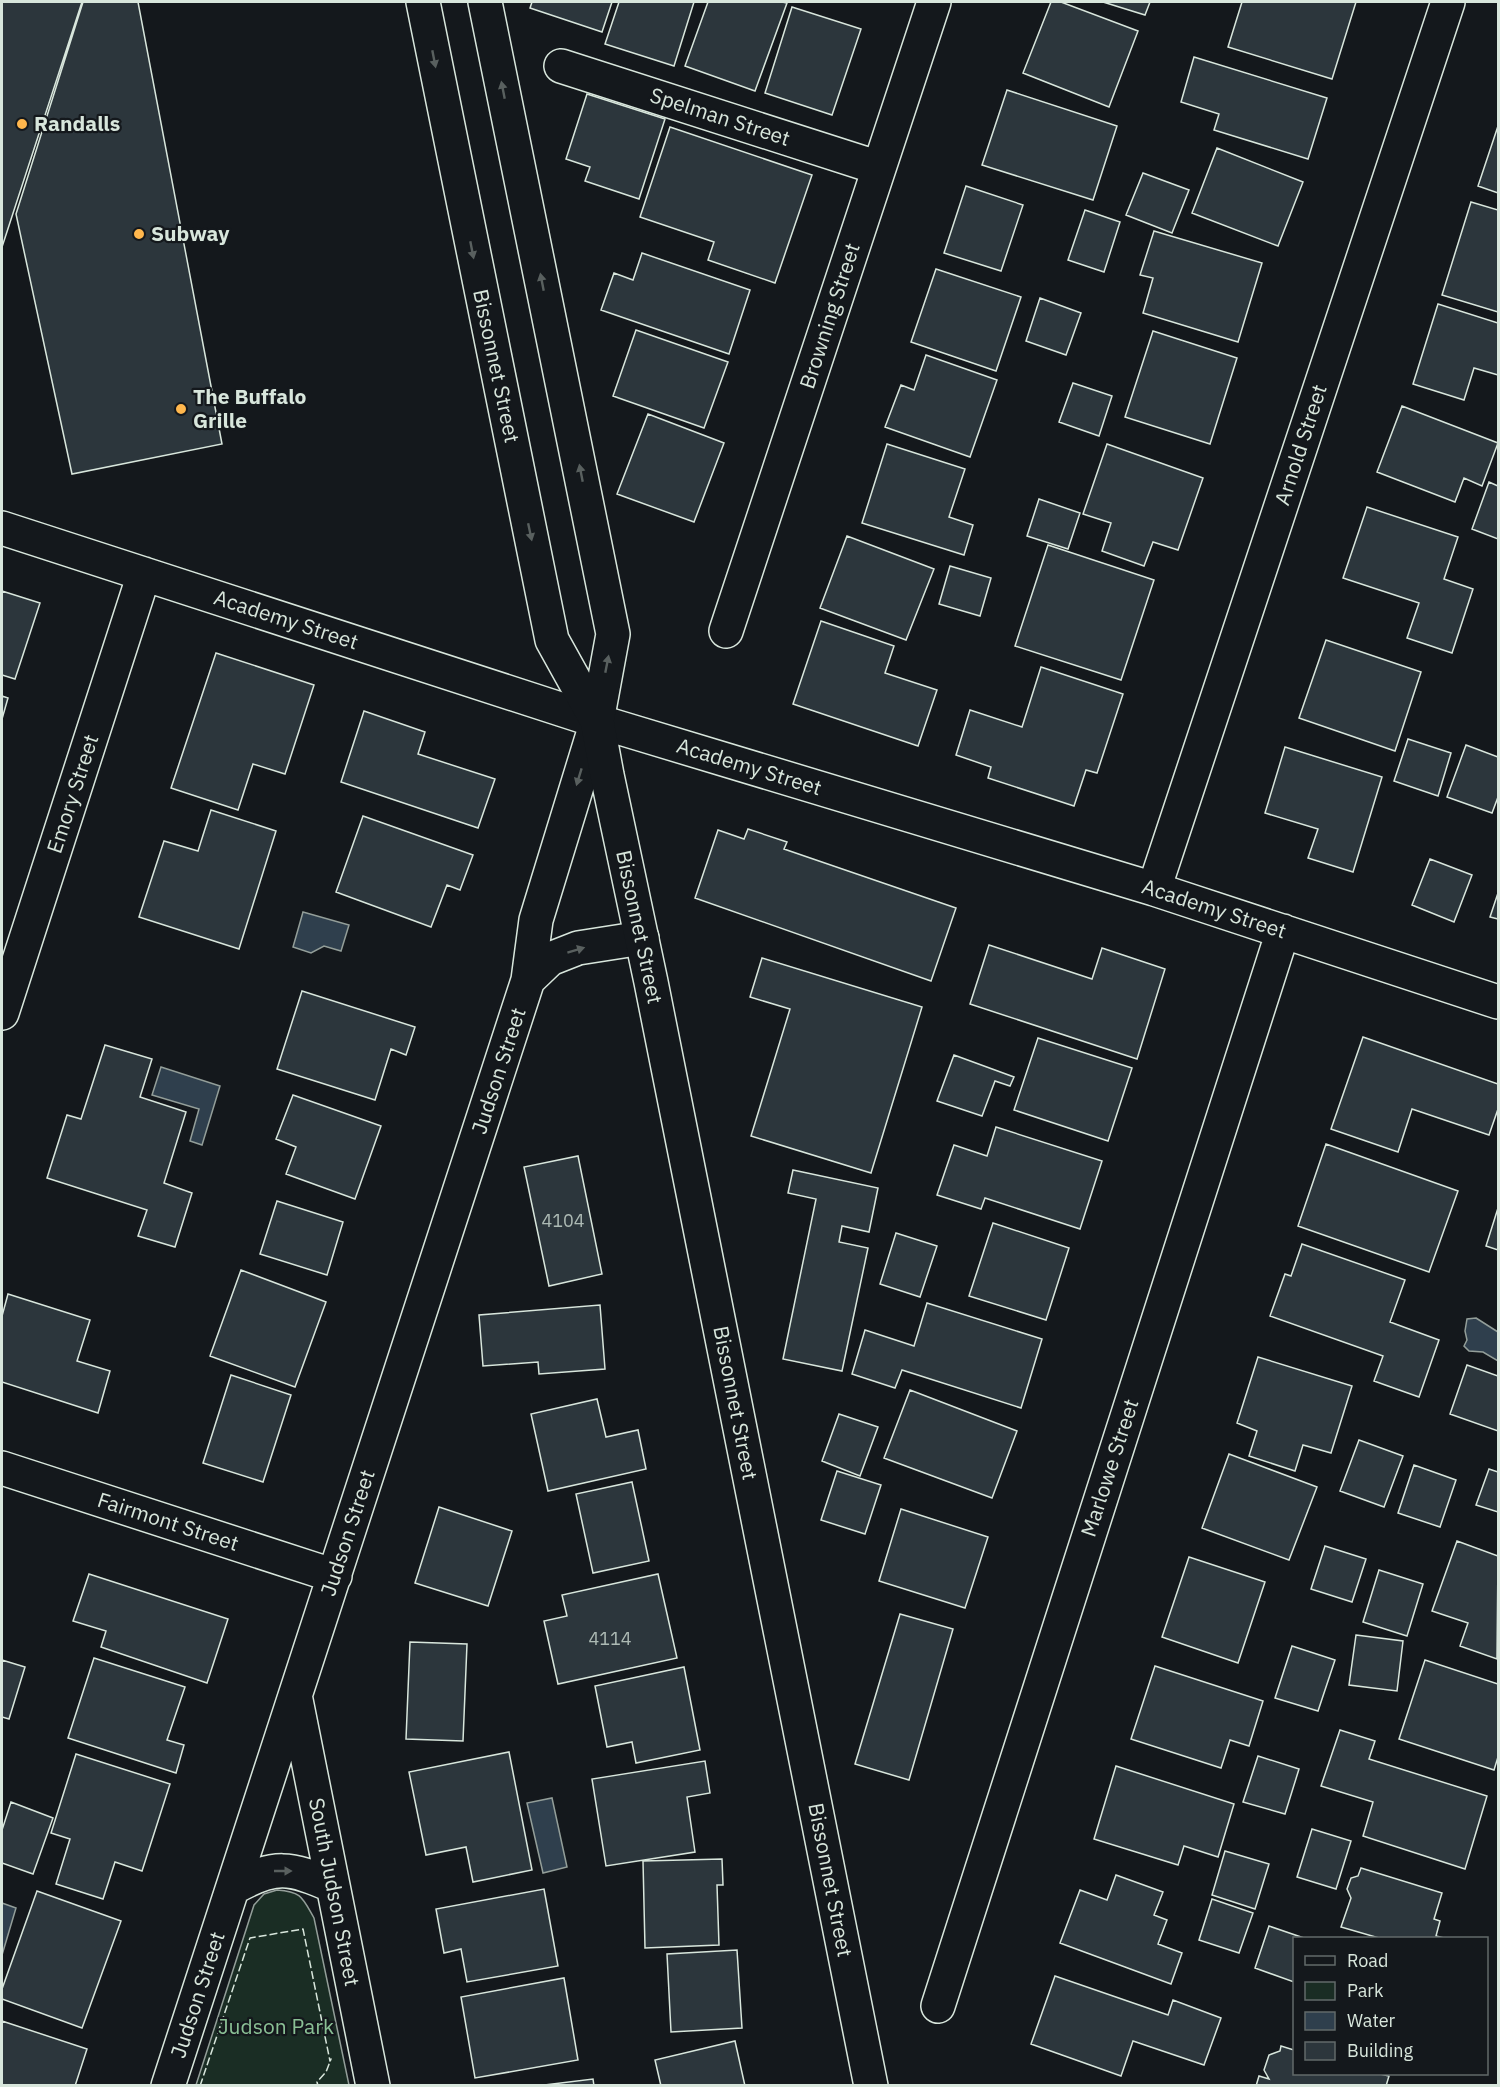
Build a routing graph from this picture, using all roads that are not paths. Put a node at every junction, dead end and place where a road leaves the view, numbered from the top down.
1 (423, 2) edge
2 (485, 2) edge
3 (934, 2) edge
4 (1448, 2) edge
5 (561, 66) dead end
6 (879, 168) junction
7 (2, 528) edge
8 (144, 574) junction
9 (726, 631) dead end
10 (597, 721) junction
11 (1154, 889) junction
12 (1283, 931) junction
13 (642, 938) junction
14 (528, 980) junction
15 (1498, 1002) edge
16 (2, 1013) edge
17 (2, 1468) edge
18 (334, 1576) junction
19 (295, 1698) junction
20 (333, 1886) junction
21 (234, 1888) junction
22 (938, 2006) dead end
23 (168, 2085) edge
24 (373, 2085) edge
25 (871, 2085) edge

1 -> 10 street, Bissonnet Street
10 -> 2 street, Bissonnet Street
3 - 6 street, Browning Street
4 - 11 street, Arnold Street
5 - 6 street, Spelman Street
6 - 9 street, Browning Street
7 - 8 street, Academy Street
8 - 10 street, Academy Street
8 - 16 street, Emory Street
10 - 11 street, Academy Street
10 - 13 street, Bissonnet Street
10 -> 14 street, Judson Street
11 - 12 street, Academy Street
12 - 15 street, Academy Street
12 - 22 street, Marlowe Street
14 -> 13 street, Judson Street
13 - 25 street, Bissonnet Street
14 - 18 street, Judson Street
17 - 18 street, Fairmont Street
18 - 19 street, Judson Street
19 - 20 street, South Judson Street
19 - 21 street, Judson Street
21 -> 20 street
20 - 24 street, South Judson Street
21 - 23 street, Judson Street

